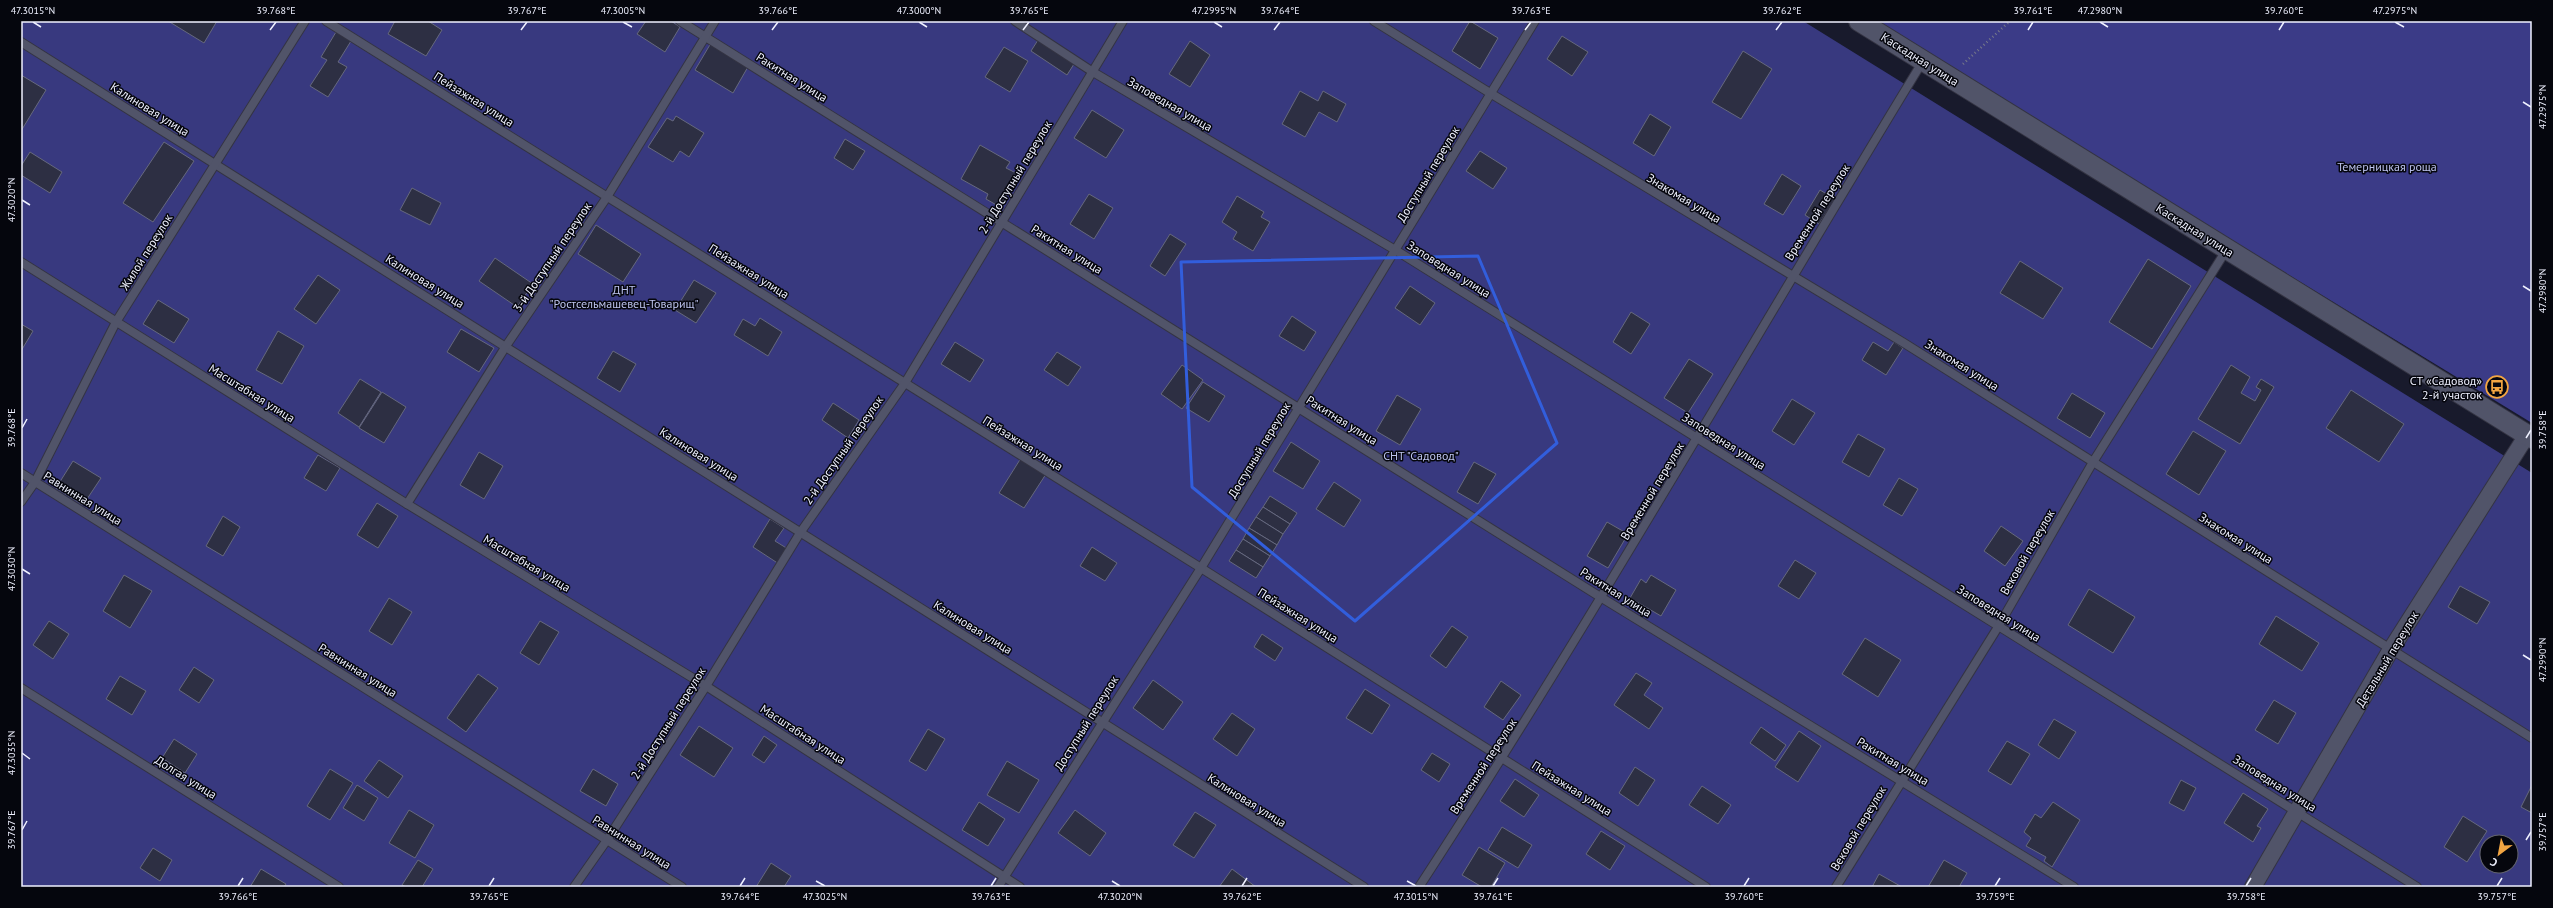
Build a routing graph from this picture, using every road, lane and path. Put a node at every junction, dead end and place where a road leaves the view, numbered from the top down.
1 (305, 21) edge
2 (326, 21) edge
3 (680, 21) edge
4 (715, 21) edge
5 (1015, 21) edge
6 (1123, 21) edge
7 (1374, 21) edge
8 (1535, 21) edge
9 (1859, 21) edge
10 (2010, 21) edge
11 (705, 36) junction
12 (21, 42) edge
13 (1923, 61) junction
14 (1093, 72) junction
15 (1949, 77) junction
16 (1490, 94) junction
17 (216, 164) junction
18 (607, 197) junction
19 (1002, 222) junction
20 (2227, 249) junction
21 (1397, 251) junction
22 (21, 262) edge
23 (1791, 276) junction
24 (116, 322) junction
25 (506, 346) junction
26 (905, 383) junction
27 (1299, 407) junction
28 (2529, 436) edge
29 (1697, 438) junction
30 (2093, 462) junction
31 (21, 473) edge
32 (35, 482) junction
33 (21, 502) edge
34 (407, 504) junction
35 (800, 533) junction
36 (1201, 568) junction
37 (1602, 598) junction
38 (1998, 627) junction
39 (2390, 651) junction
40 (706, 686) junction
41 (21, 688) edge
42 (1101, 722) junction
43 (2532, 738) edge
44 (1503, 758) junction
45 (1901, 780) junction
46 (2299, 811) junction
47 (607, 840) junction
48 (1004, 877) junction
49 (339, 887) edge
50 (574, 887) edge
51 (682, 887) edge
52 (998, 887) edge
53 (1020, 887) edge
54 (1364, 887) edge
55 (1419, 887) edge
56 (1706, 887) edge
57 (1836, 887) edge
58 (2074, 887) edge
59 (2253, 887) edge
60 (2417, 887) edge

1 - 17 lane, Жилой переулок
2 - 18 lane, Пейзажная улица
3 - 11 lane, Ракитная улица
4 - 11 lane, 3-й Доступный переулок
5 - 14 lane, Заповедная улица
6 - 14 lane, 2-й Доступный переулок
7 - 16 lane, Знакомая улица
8 - 16 lane, Доступный переулок
9 - 13 street, Каскадная улица
10 - 15 path
11 - 18 lane, 3-й Доступный переулок
11 - 19 lane, Ракитная улица
12 - 17 lane, Калиновая улица
13 - 15 street, Каскадная улица
13 - 23 lane, Временной переулок
14 - 19 lane, 2-й Доступный переулок
14 - 21 lane, Заповедная улица
15 - 20 street, Каскадная улица
16 - 21 lane, Доступный переулок
16 - 23 lane, Знакомая улица
17 - 24 lane, Жилой переулок
17 - 25 lane, Калиновая улица
18 - 25 lane, 3-й Доступный переулок
18 - 26 lane, Пейзажная улица
19 - 26 lane, 2-й Доступный переулок
19 - 27 lane, Ракитная улица
20 - 28 street, Каскадная улица
20 - 30 lane, Вековой переулок
21 - 27 lane, Доступный переулок
21 - 29 lane, Заповедная улица
22 - 24 lane, Масштабная улица
23 - 29 lane, Временной переулок
23 - 30 lane, Знакомая улица
24 - 32 lane, Жилой переулок
24 - 34 lane, Масштабная улица
25 - 34 lane, 3-й Доступный переулок
25 - 35 lane, Калиновая улица
26 - 35 lane, 2-й Доступный переулок
26 - 36 lane, Пейзажная улица
27 - 36 lane, Доступный переулок
27 - 37 lane, Ракитная улица
28 - 39 street, Детальный переулок
29 - 37 lane, Временной переулок
29 - 38 lane, Заповедная улица
30 - 38 lane, Вековой переулок
30 - 39 lane, Знакомая улица
31 - 32 lane, Равнинная улица
32 - 33 lane, Жилой переулок
32 - 47 lane, Равнинная улица
34 - 40 lane, Масштабная улица
35 - 40 lane, 2-й Доступный переулок
35 - 42 lane, Калиновая улица
36 - 42 lane, Доступный переулок
36 - 44 lane, Пейзажная улица
37 - 44 lane, Временной переулок
37 - 45 lane, Ракитная улица
38 - 45 lane, Вековой переулок
38 - 46 lane, Заповедная улица
39 - 43 lane, Знакомая улица
39 - 46 street, Детальный переулок
40 - 47 lane, 2-й Доступный переулок
40 - 48 lane, Масштабная улица
41 - 49 lane, Долгая улица
42 - 48 lane, Доступный переулок
42 - 54 lane, Калиновая улица
44 - 55 lane, Временной переулок
44 - 56 lane, Пейзажная улица
45 - 57 lane, Вековой переулок
45 - 58 lane, Ракитная улица
46 - 59 street, Детальный переулок
46 - 60 lane, Заповедная улица
47 - 50 lane, 2-й Доступный переулок
47 - 51 lane, Равнинная улица
48 - 52 lane, Доступный переулок
48 - 53 lane, Масштабная улица

